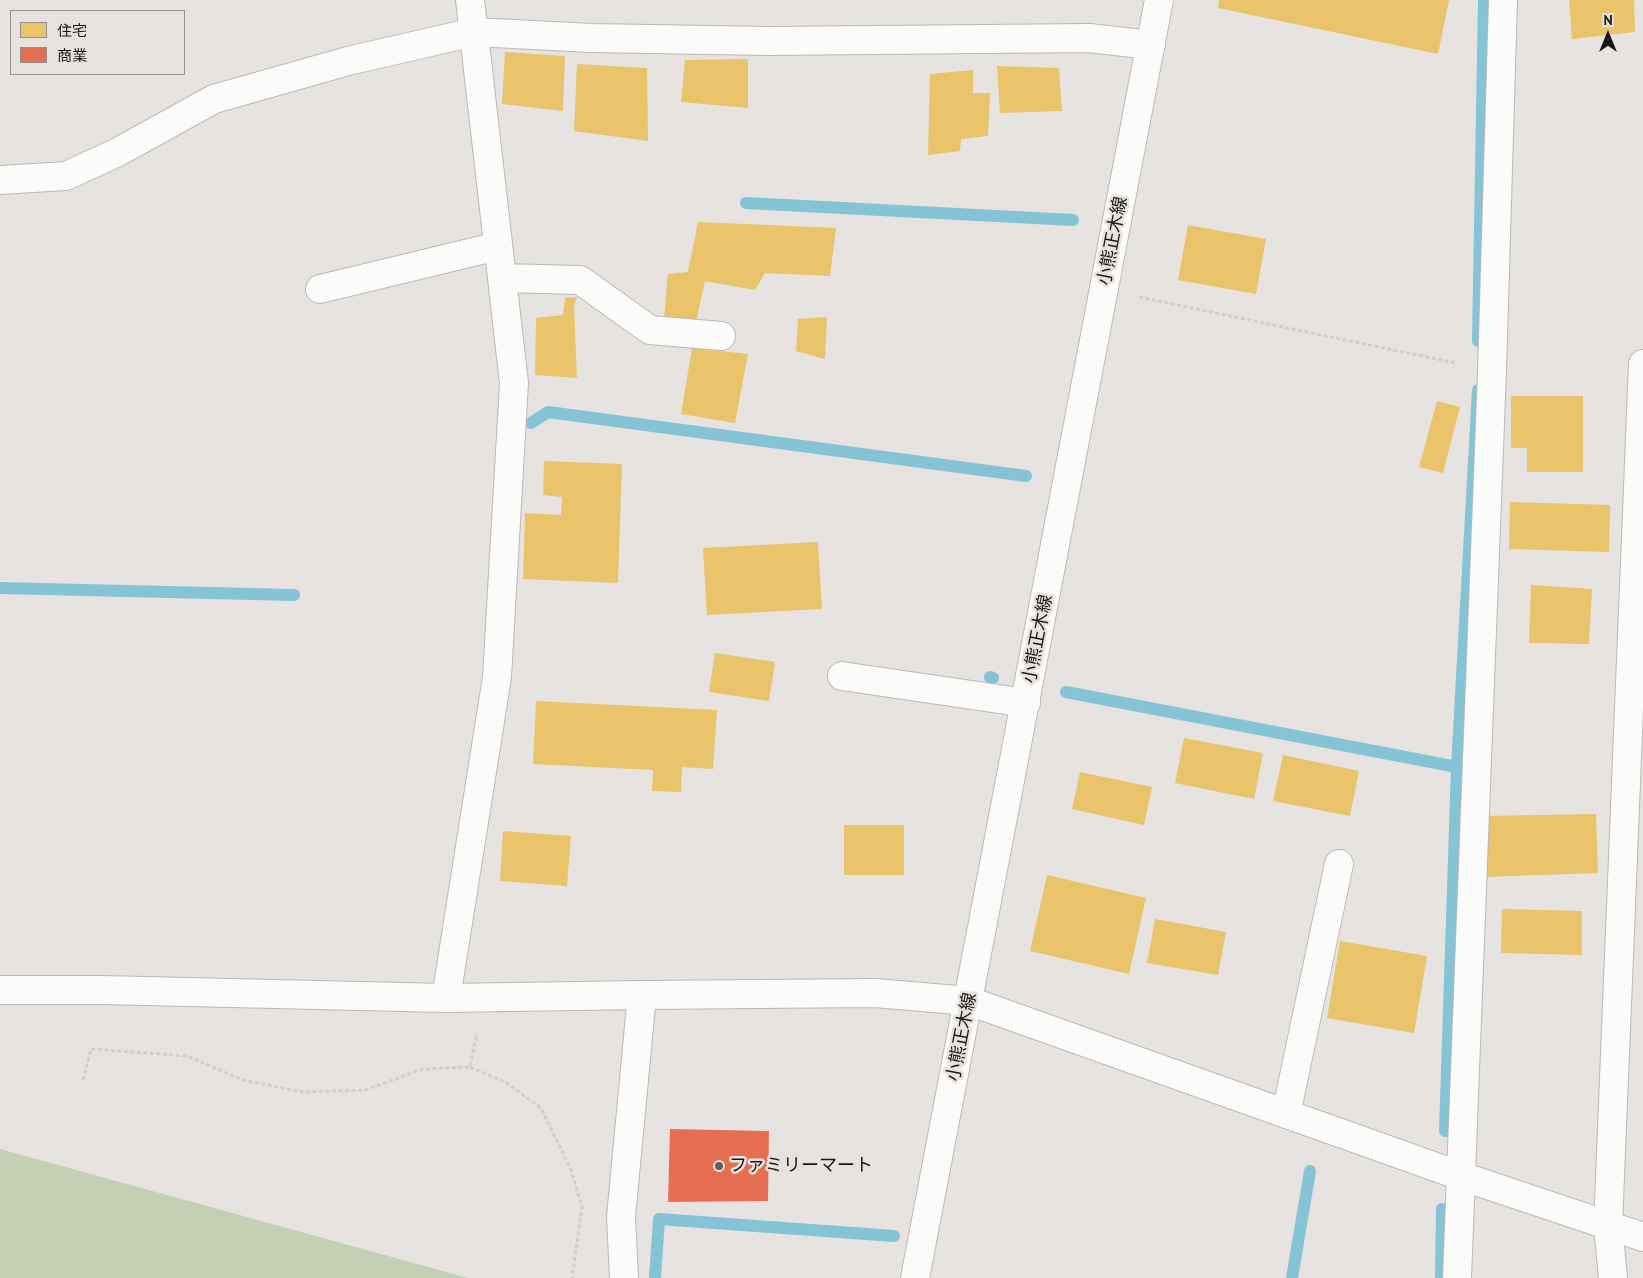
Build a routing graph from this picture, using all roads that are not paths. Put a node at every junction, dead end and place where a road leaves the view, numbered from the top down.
1 (470, 0) edge
2 (1159, 0) edge
3 (1503, 0) edge
4 (474, 32) junction
5 (1151, 45) junction
6 (0, 180) edge
7 (498, 246) junction
8 (502, 278) junction
9 (320, 289) dead end
10 (720, 336) dead end
11 (1643, 364) edge
12 (1641, 475) edge
13 (842, 676) dead end
14 (1026, 703) junction
15 (1339, 864) dead end
16 (0, 990) edge
17 (642, 995) junction
18 (446, 998) junction
19 (969, 1001) junction
20 (1286, 1114) junction
21 (1461, 1176) junction
22 (1608, 1226) junction
23 (1643, 1236) edge
24 (624, 1278) edge
25 (915, 1278) edge
26 (1457, 1278) edge
27 (1613, 1278) edge

1 - 4 street
2 - 5 street, 小熊正木線
3 - 21 street
4 - 5 street
4 - 6 street
4 - 7 street
5 - 14 street, 小熊正木線
7 - 8 street
7 - 9 street
8 - 10 street
8 - 18 street
11 - 12 street
12 - 22 street
13 - 14 street
14 - 19 street, 小熊正木線
15 - 20 street
16 - 18 street
17 - 18 street
17 - 19 street
17 - 24 street
19 - 20 street
19 - 25 street, 小熊正木線
20 - 21 street
21 - 22 street
21 - 26 street
22 - 23 street
22 - 27 street

